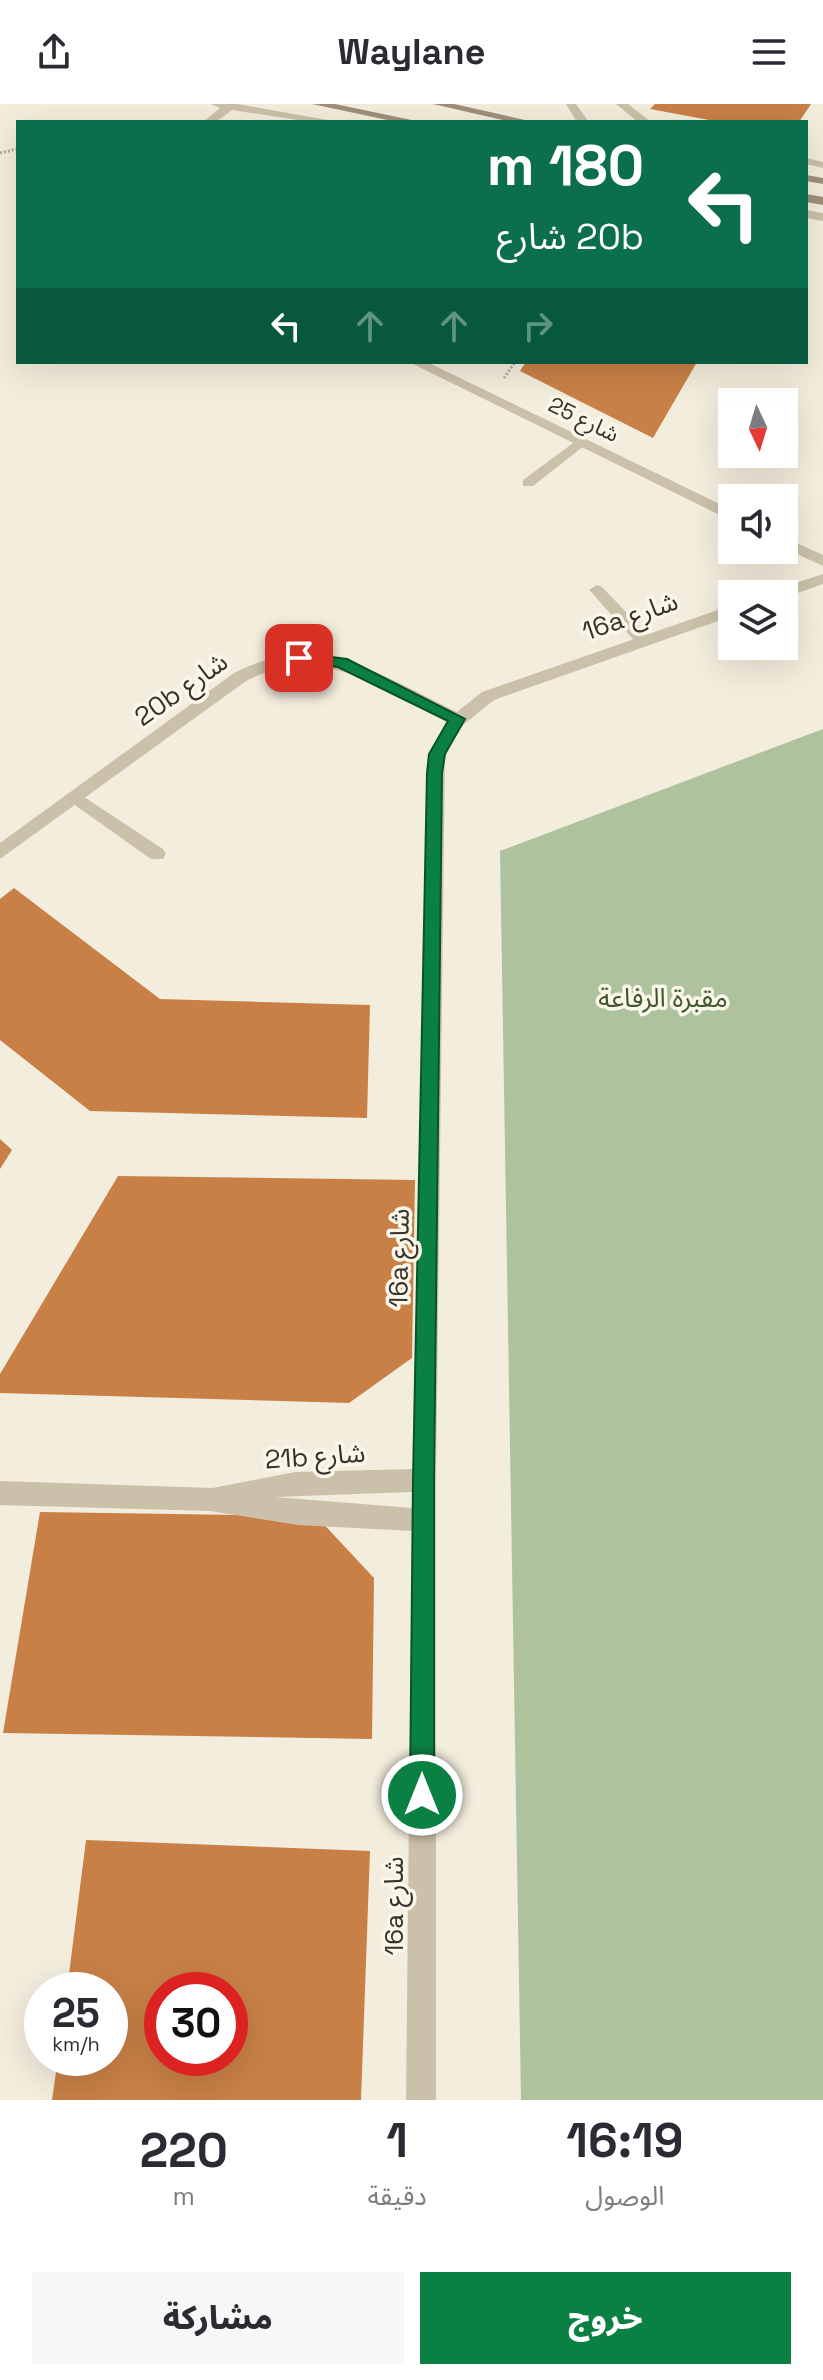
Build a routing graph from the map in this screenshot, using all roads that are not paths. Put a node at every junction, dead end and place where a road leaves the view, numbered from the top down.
1 (216, 104) edge
2 (317, 104) edge
3 (441, 104) edge
4 (462, 104) edge
5 (621, 104) edge
6 (230, 106) edge
7 (212, 120) edge
8 (320, 120) edge
9 (401, 120) edge
10 (518, 120) edge
11 (642, 120) edge
12 (420, 364) edge
13 (580, 442) junction
14 (528, 483) dead end
15 (718, 509) edge
16 (798, 549) edge
17 (823, 561) edge
18 (823, 579) edge
19 (798, 588) edge
20 (597, 590) dead end
21 (718, 615) edge
22 (644, 641) junction
23 (458, 719) junction
24 (75, 797) junction
25 (0, 852) edge
26 (157, 854) dead end
27 (424, 1480) junction
28 (0, 1493) edge
29 (210, 1499) junction
30 (423, 1520) junction
31 (421, 2100) edge

1 - 6 street
2 - 9 main road
3 - 4 street
3 - 10 main road
5 - 11 street
6 - 7 street
6 - 8 street
12 - 13 street, شارع 25
13 - 14 street
13 - 15 street, شارع 25
16 - 17 street
18 - 19 street
20 - 22 street
21 - 22 street, 16a شارع
22 - 23 street, 16a شارع
23 - 24 street, 20b شارع
23 - 27 street, 16a شارع
24 - 25 street, 20b شارع
24 - 26 street
27 - 29 street, 21b شارع
27 - 30 street, 16a شارع
28 - 29 street, 21b شارع
29 - 30 street, 21b شارع
30 - 31 street, 16a شارع

